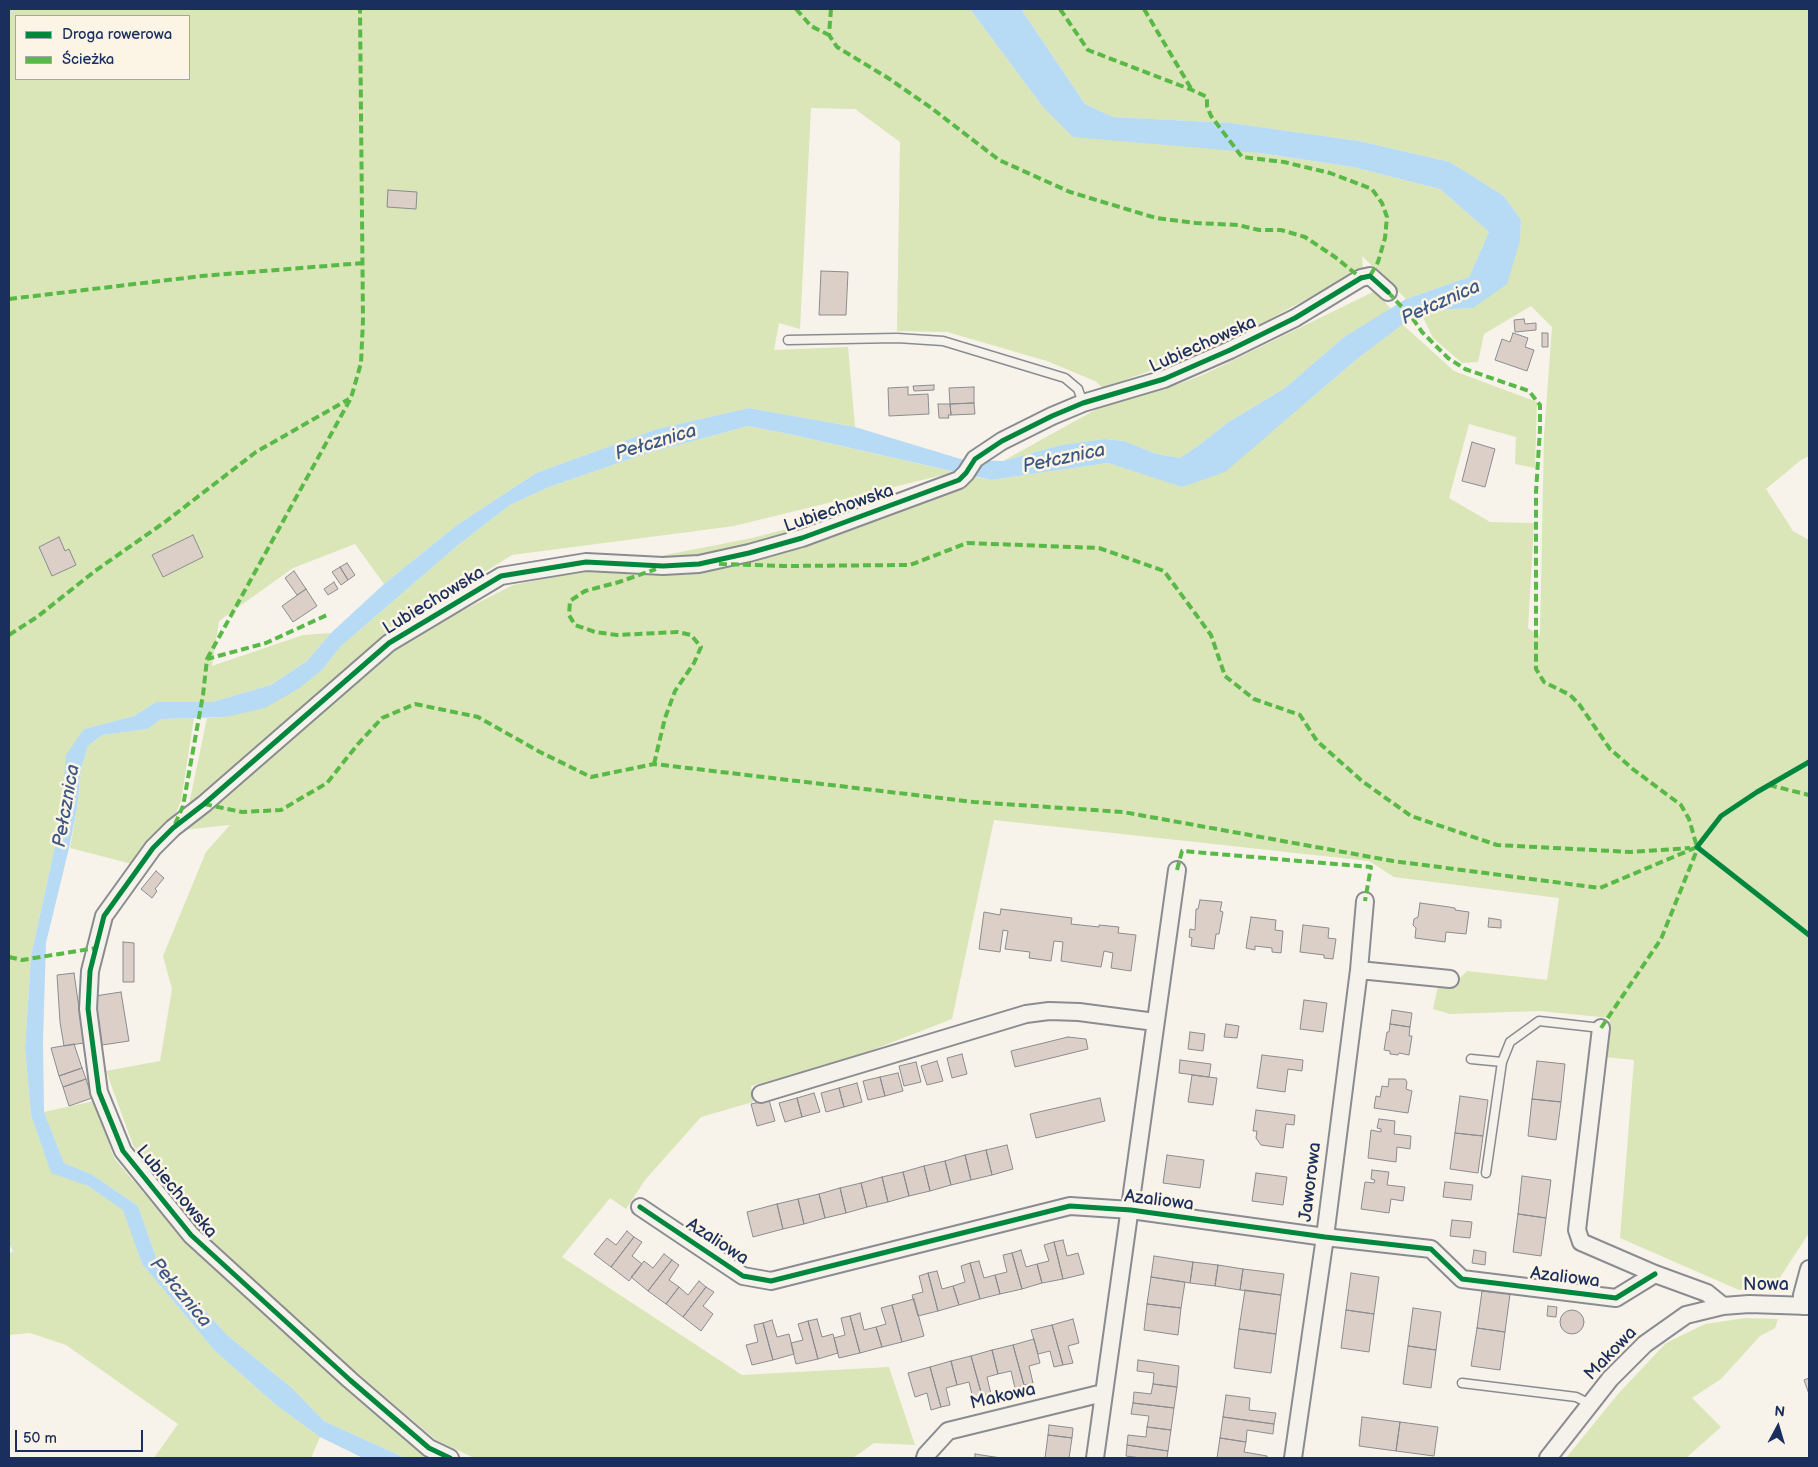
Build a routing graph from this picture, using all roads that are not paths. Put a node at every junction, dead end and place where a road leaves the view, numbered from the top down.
1 (1388, 292) dead end
2 (788, 340) dead end
3 (1083, 403) junction
4 (1177, 870) dead end
5 (1365, 901) dead end
6 (1359, 970) junction
7 (1450, 979) dead end
8 (1155, 1022) junction
9 (1601, 1028) joint
10 (1470, 1059) dead end
11 (1502, 1062) junction
12 (761, 1094) dead end
13 (1486, 1173) dead end
14 (640, 1207) dead end
15 (1131, 1210) junction
16 (1324, 1237) junction
17 (1809, 1269) edge
18 (1655, 1274) junction
19 (1723, 1306) junction
20 (1806, 1306) edge
21 (1462, 1383) dead end
22 (1103, 1393) junction
23 (1590, 1404) junction
24 (450, 1458) edge
25 (926, 1458) edge
26 (1095, 1458) edge
27 (1293, 1458) edge
28 (1548, 1458) edge

1 - 3 street, Lubiechowska
2 - 3 lane
3 - 24 street, Lubiechowska
4 - 8 street, Azaliowa
5 - 6 street, Jaworowa
6 - 7 street
6 - 16 street, Jaworowa
8 - 12 street
8 - 15 street, Azaliowa
9 - 11 lane
9 - 18 street
10 - 11 lane
11 - 13 lane
14 - 15 street, Azaliowa
15 - 16 street, Azaliowa
15 - 22 street, Azaliowa
16 - 18 street, Azaliowa
16 - 27 street, Jaworowa
17 - 20 street
18 - 19 street
19 - 20 street, Nowa
19 - 23 street, Makowa
21 - 23 lane
22 - 25 street, Makowa
22 - 26 street, Azaliowa
23 - 28 street, Makowa

